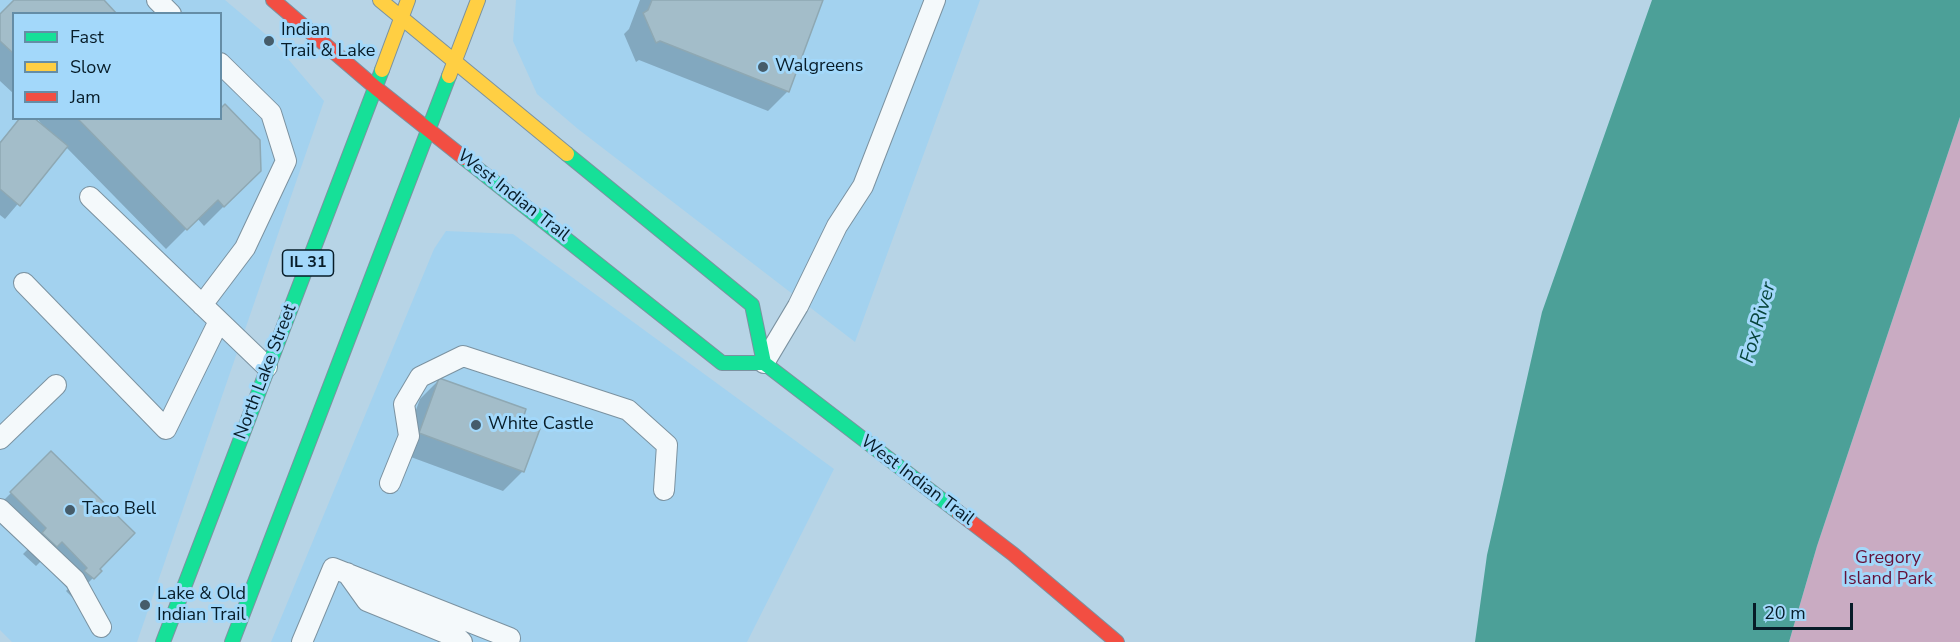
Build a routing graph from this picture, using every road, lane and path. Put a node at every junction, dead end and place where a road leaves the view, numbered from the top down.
1 (157, 0) edge
2 (273, 0) edge
3 (380, 0) edge
4 (408, 0) edge
5 (477, 0) edge
6 (935, 0) edge
7 (169, 12) edge
8 (401, 18) junction
9 (454, 62) junction
10 (222, 65) edge
11 (376, 88) junction
12 (429, 130) junction
13 (90, 197) dead end
14 (24, 283) dead end
15 (202, 305) junction
16 (219, 321) junction
17 (764, 363) junction
18 (267, 367) junction
19 (56, 385) dead end
20 (0, 440) edge
21 (390, 483) dead end
22 (663, 490) dead end
23 (0, 509) edge
24 (346, 573) junction
25 (101, 627) dead end
26 (163, 642) edge
27 (232, 642) edge
28 (302, 642) edge
29 (462, 642) edge
30 (508, 642) edge
31 (1118, 642) edge

1 - 7 lane
2 - 11 main road, West Indian Trail
3 - 8 main road
4 - 8 main road, North Lake Street / IL 31
5 - 9 main road
6 - 17 lane
8 - 9 main road
8 - 11 main road, North Lake Street / IL 31
9 - 12 main road
9 - 17 main road
10 - 15 lane
11 - 12 main road, West Indian Trail
11 - 18 main road, North Lake Street / IL 31
12 - 17 main road, West Indian Trail
12 - 27 main road
13 - 15 lane
14 - 16 lane
15 - 16 lane
16 - 18 lane
17 - 31 main road, West Indian Trail
18 - 26 main road, North Lake Street / IL 31
19 - 20 lane
21 - 22 lane
23 - 25 lane
24 - 28 lane
24 - 29 lane
24 - 30 lane

